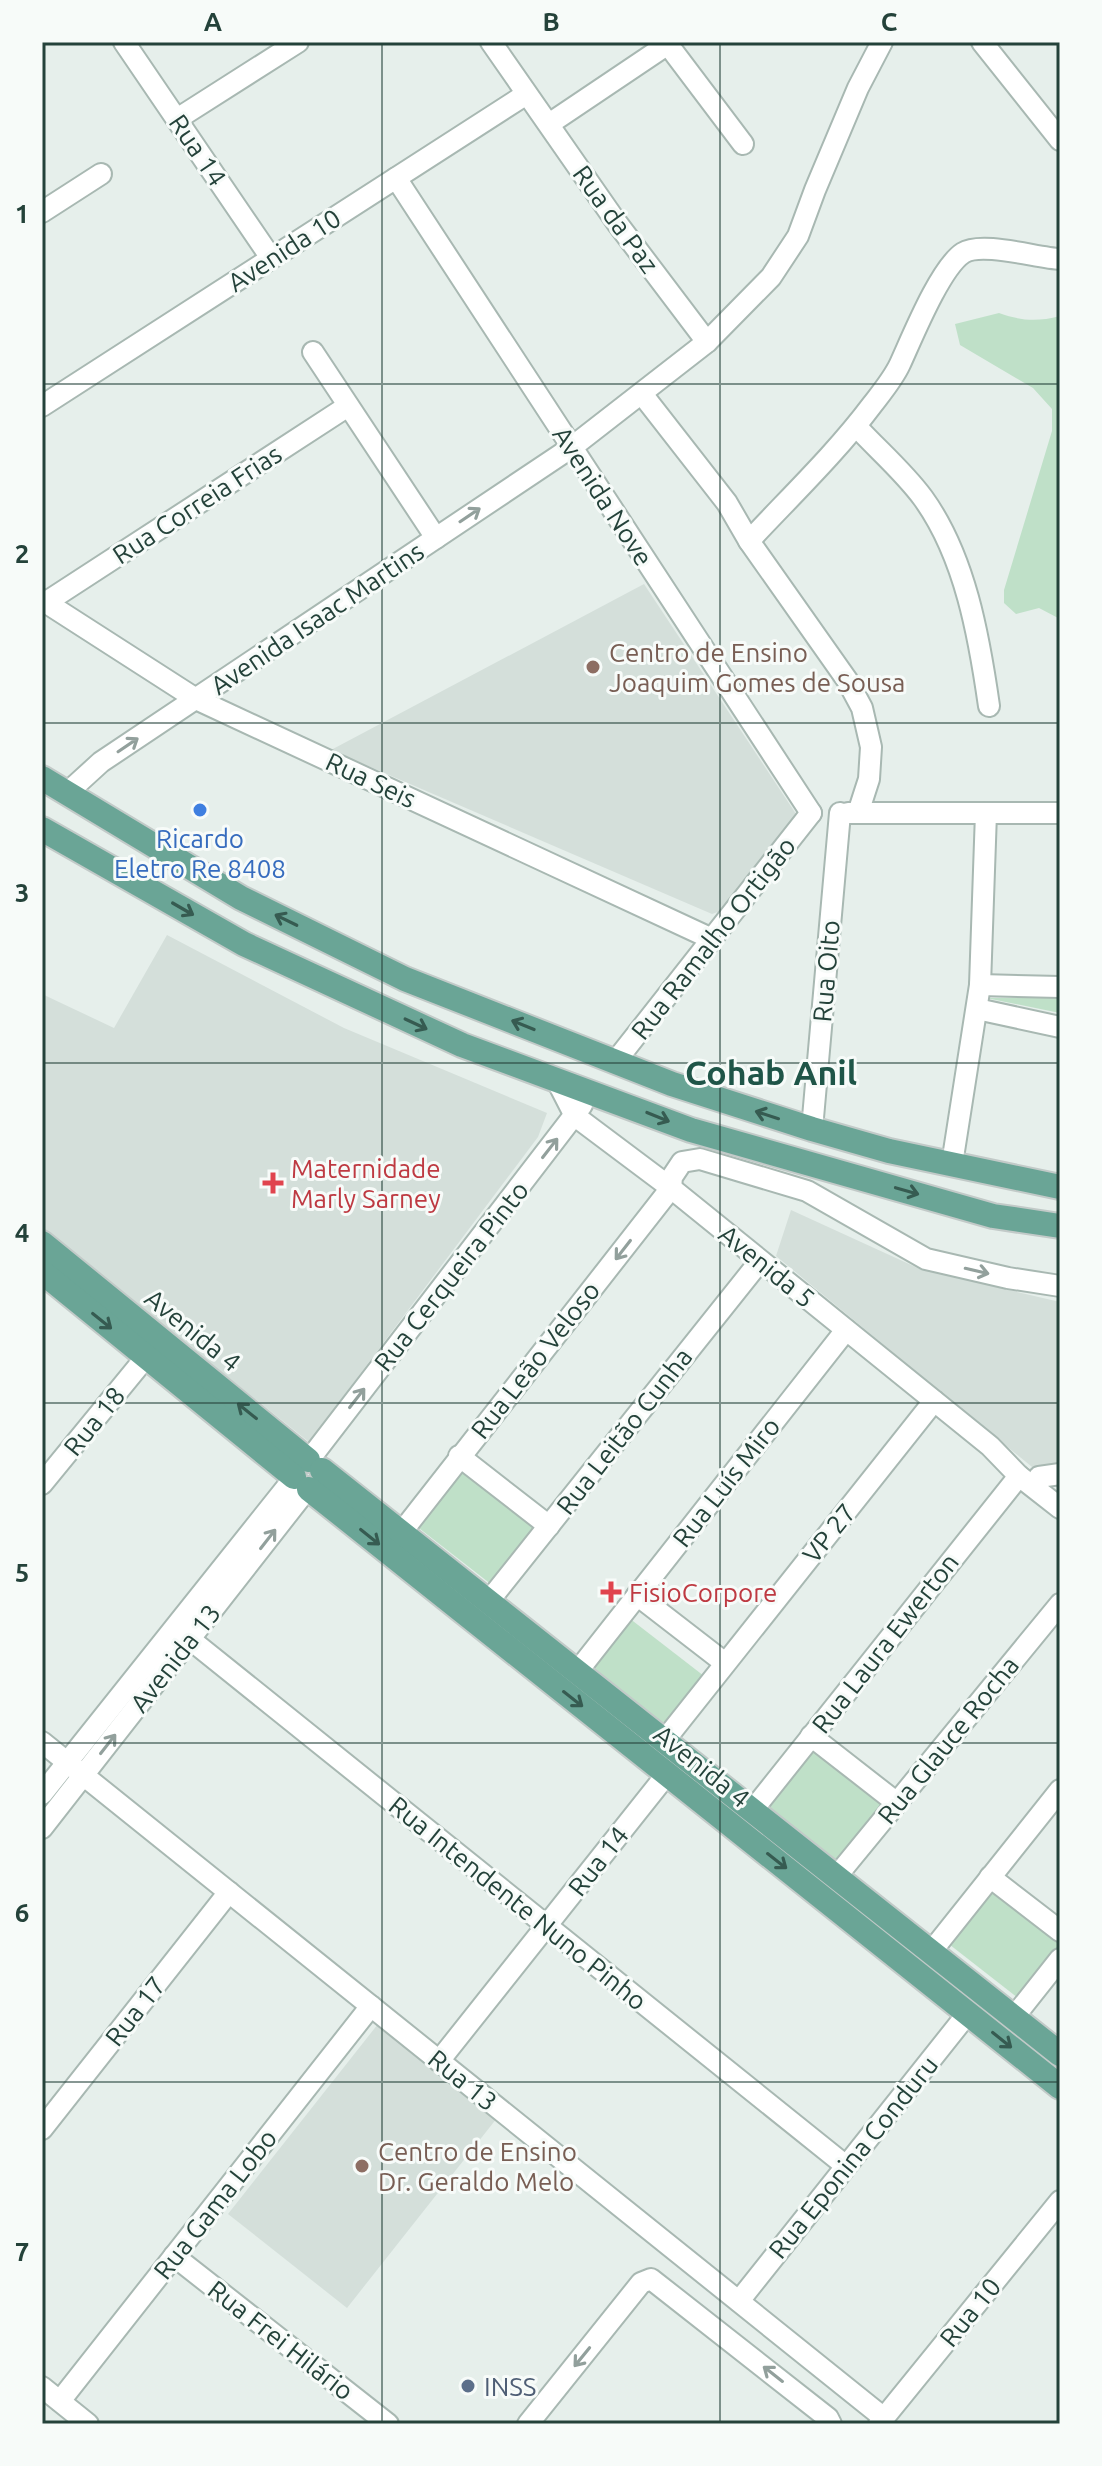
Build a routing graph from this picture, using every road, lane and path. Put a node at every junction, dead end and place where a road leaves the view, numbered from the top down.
1 (124, 42) edge
2 (298, 42) edge
3 (491, 42) edge
4 (882, 42) edge
5 (982, 42) edge
6 (668, 43) edge
7 (525, 95) junction
8 (177, 119) junction
9 (549, 124) junction
10 (1060, 140) edge
11 (743, 144) dead end
12 (101, 174) dead end
13 (396, 178) junction
14 (45, 203) edge
15 (271, 258) junction
16 (1060, 259) edge
17 (707, 342) junction
18 (313, 352) dead end
19 (642, 394) junction
20 (42, 406) edge
21 (348, 406) junction
22 (856, 426) junction
23 (572, 447) junction
24 (436, 538) junction
25 (749, 541) junction
26 (44, 602) edge
27 (196, 699) junction
28 (989, 706) dead end
29 (42, 778) edge
30 (67, 793) junction
31 (811, 813) junction
32 (849, 813) junction
33 (986, 813) junction
34 (1060, 813) edge
35 (42, 829) edge
36 (712, 939) junction
37 (980, 985) junction
38 (1060, 987) edge
39 (977, 1009) junction
40 (1060, 1027) edge
41 (615, 1062) junction
42 (556, 1079) junction
43 (592, 1091) junction
44 (575, 1116) junction
45 (812, 1129) junction
46 (952, 1164) junction
47 (815, 1165) junction
48 (1060, 1187) edge
49 (671, 1188) junction
50 (807, 1191) junction
51 (1060, 1226) edge
52 (42, 1243) edge
53 (760, 1261) junction
54 (42, 1272) edge
55 (1060, 1286) edge
56 (846, 1330) junction
57 (146, 1357) junction
58 (934, 1401) junction
59 (459, 1456) junction
60 (1060, 1474) edge
61 (306, 1475) junction
62 (1029, 1476) junction
63 (42, 1484) edge
64 (1060, 1493) edge
65 (1060, 1508) edge
66 (549, 1526) junction
67 (401, 1533) junction
68 (637, 1595) junction
69 (488, 1602) junction
70 (1060, 1604) edge
71 (184, 1633) junction
72 (524, 1646) junction
73 (725, 1663) junction
74 (577, 1672) junction
75 (811, 1736) junction
76 (664, 1741) junction
77 (42, 1742) edge
78 (75, 1769) junction
79 (667, 1774) junction
80 (1060, 1790) edge
81 (708, 1791) junction
82 (42, 1794) edge
83 (897, 1803) junction
84 (752, 1811) junction
85 (42, 1828) edge
86 (836, 1877) junction
87 (990, 1877) junction
88 (229, 1892) junction
89 (888, 1918) junction
90 (547, 1926) junction
91 (1060, 1931) edge
92 (873, 1938) junction
93 (931, 1952) junction
94 (1060, 1959) edge
95 (371, 2006) junction
96 (968, 2013) junction
97 (1014, 2017) junction
98 (439, 2061) junction
99 (1057, 2069) edge
100 (42, 2129) edge
101 (846, 2166) junction
102 (1060, 2201) edge
103 (174, 2256) junction
104 (739, 2301) junction
105 (42, 2387) edge
106 (60, 2401) junction
107 (882, 2421) edge
108 (88, 2424) edge
109 (388, 2424) edge
110 (528, 2424) edge
111 (831, 2424) edge

1 - 8 street, Rua 14
2 - 8 street
3 - 7 street, Rua da Paz
4 - 17 street, Avenida Isaac Martins
5 - 10 street
6 - 9 street
6 - 11 street
7 - 9 street, Rua da Paz
7 - 13 street, Avenida 10
8 - 15 street, Rua 14
9 - 17 street, Rua da Paz
12 - 14 street
13 - 15 street, Avenida 10
13 - 23 street, Avenida Nove
15 - 20 street, Avenida 10
16 - 22 street
17 - 19 street, Avenida Isaac Martins
18 - 21 street
19 - 23 street, Avenida Isaac Martins
19 - 25 street, Rua Oito
21 - 24 street
21 - 26 street, Rua Correia Frias
22 - 25 street
22 - 28 street
24 -> 23 street, Avenida Isaac Martins
23 - 31 street, Avenida Nove
24 - 27 street, Avenida Isaac Martins
25 - 32 street, Rua Oito
26 - 27 street, Rua Seis
30 -> 27 street, Avenida Isaac Martins
27 - 36 street, Rua Seis
29 - 30 main road
41 -> 30 main road
31 - 32 street
31 - 36 street, Rua Ramalho Ortigão
32 - 33 street
32 - 45 street, Rua Oito
33 - 34 street
33 - 37 street
35 -> 42 main road
36 - 41 street, Rua Ramalho Ortigão
37 - 38 street
37 - 39 street
39 - 40 street
39 - 46 street
45 -> 41 main road
42 - 43 main road
42 - 44 street, Avenida 5
43 - 44 street, Rua Cerqueira Pinto
43 -> 47 main road
44 - 49 street, Avenida 5
61 -> 44 street, Rua Cerqueira Pinto
45 - 46 main road
46 - 48 main road
47 - 50 street
47 -> 51 main road
49 - 50 street, Rua Leão Veloso
49 - 53 street, Avenida 5
49 -> 59 street, Rua Leão Veloso
50 -> 55 street
61 -> 52 main road, Avenida 4
53 - 56 street, Avenida 5
53 - 66 street, Rua Leitão Cunha
54 -> 57 main road, Avenida 4
56 - 58 street, Avenida 5
56 - 68 street, Rua Luís Miro
57 - 61 main road, Avenida 4
57 - 63 street, Rua 18
58 - 62 street, Avenida 5
58 - 73 street, VP 27
59 - 66 street
59 - 67 street, Rua Leão Veloso
60 - 62 street
61 - 67 main road, Avenida 4
61 - 71 street, Avenida 13
61 -> 72 main road, Avenida 4
62 - 64 street, Avenida 5
62 - 65 street, Avenida 5
62 - 75 street, Rua Laura Ewerton
66 - 69 street, Rua Leitão Cunha
67 - 69 main road, Avenida 4
68 - 73 street
68 - 74 street, Rua Luís Miro
69 - 72 main road, Avenida 4
70 - 83 street, Rua Glauce Rocha
71 - 78 street, Avenida 13
71 - 90 street, Rua Intendente Nuno Pinho
72 - 74 main road, Avenida 4
72 -> 79 main road, Avenida 4
73 - 76 street, VP 27
74 - 76 main road, Avenida 4
75 - 83 street
75 - 84 street, Rua Laura Ewerton
76 - 81 main road, Avenida 4
77 - 78 street, Rua 13
78 - 82 street, Avenida 13
78 - 85 street, Avenida 13
78 - 88 street, Rua 13
79 - 81 main road, Avenida 4
79 - 90 street, Rua 14
80 - 87 street
81 - 84 main road, Avenida 4
81 -> 92 main road, Avenida 4
83 - 86 street, Rua Glauce Rocha
84 - 86 main road, Avenida 4
86 - 89 main road, Avenida 4
87 - 91 street
87 - 93 street
88 - 95 street, Rua 13
88 - 100 street, Rua 17
89 - 92 main road
89 - 93 main road, Avenida 4
90 - 98 street, Rua 14
90 - 101 street, Rua Intendente Nuno Pinho
92 - 96 main road, Avenida 4
93 - 97 main road, Avenida 4
94 - 97 street
95 - 98 street, Rua 13
95 - 103 street, Rua Gama Lobo
96 -> 99 main road, Avenida 4
96 - 101 street, Rua Eponina Conduru
97 - 99 main road, Avenida 4
98 - 104 street, Rua 13
101 - 104 street, Rua Eponina Conduru
102 - 107 street, Rua 10
103 - 106 street, Rua Gama Lobo
103 - 109 street, Rua Frei Hilário
104 - 107 street, Rua 13
105 - 106 street
106 - 108 street
111 -> 110 street

